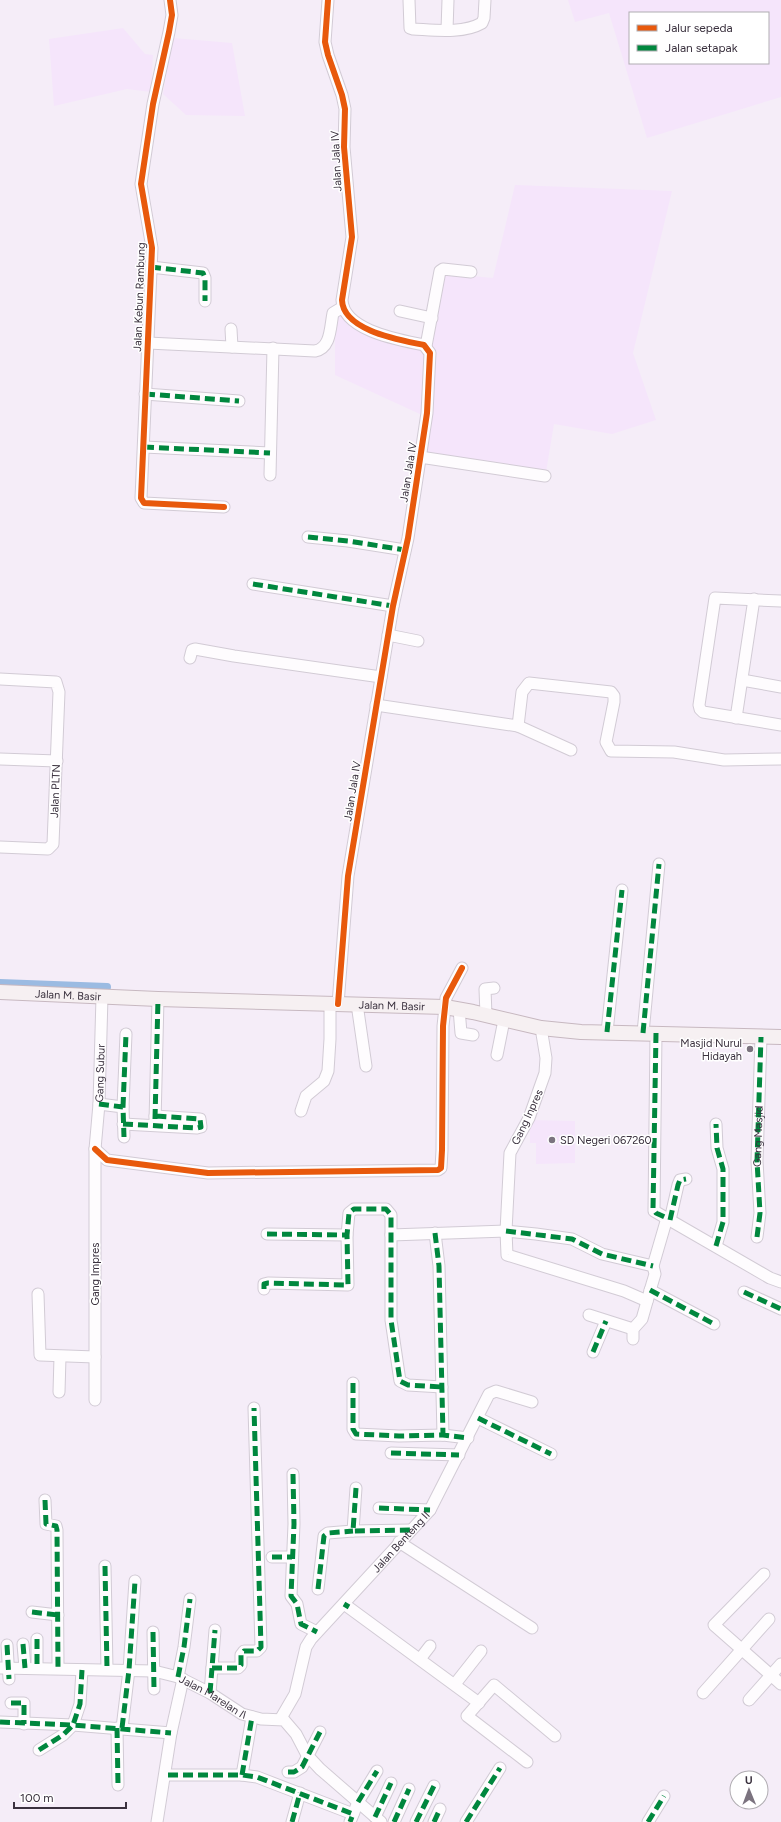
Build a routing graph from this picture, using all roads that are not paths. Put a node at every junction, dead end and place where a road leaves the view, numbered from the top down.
1 (170, 0) edge
2 (328, 0) edge
3 (409, 0) edge
4 (448, 0) edge
5 (485, 0) edge
6 (447, 30) junction
7 (151, 267) junction
8 (471, 272) dead end
9 (205, 301) dead end
10 (342, 307) junction
11 (400, 311) dead end
12 (432, 318) junction
13 (231, 329) dead end
14 (148, 343) junction
15 (426, 346) junction
16 (232, 347) junction
17 (273, 348) junction
18 (146, 394) junction
19 (239, 401) dead end
20 (144, 447) junction
21 (270, 453) junction
22 (420, 457) junction
23 (270, 475) dead end
24 (545, 476) dead end
25 (224, 507) dead end
26 (308, 537) dead end
27 (405, 550) junction
28 (253, 584) dead end
29 (754, 599) junction
30 (781, 601) edge
31 (393, 606) junction
32 (388, 635) junction
33 (418, 641) dead end
34 (190, 658) dead end
35 (381, 677) junction
36 (0, 679) edge
37 (742, 680) junction
38 (781, 687) edge
39 (376, 705) junction
40 (736, 718) junction
41 (518, 726) junction
42 (781, 726) edge
43 (571, 750) dead end
44 (0, 759) edge
45 (781, 759) edge
46 (57, 761) junction
47 (0, 847) edge
48 (659, 864) dead end
49 (622, 890) dead end
50 (462, 968) dead end
51 (494, 988) dead end
52 (0, 992) edge
53 (102, 997) junction
54 (158, 999) junction
55 (334, 1004) junction
56 (357, 1004) junction
57 (445, 1007) junction
58 (459, 1009) junction
59 (486, 1015) junction
60 (504, 1020) junction
61 (541, 1028) junction
62 (607, 1032) junction
63 (650, 1033) junction
64 (126, 1034) dead end
65 (473, 1035) dead end
66 (761, 1036) junction
67 (781, 1037) edge
68 (497, 1055) dead end
69 (366, 1066) dead end
70 (99, 1104) junction
71 (123, 1107) junction
72 (301, 1111) dead end
73 (123, 1124) junction
74 (716, 1124) dead end
75 (124, 1137) dead end
76 (95, 1149) junction
77 (686, 1179) dead end
78 (668, 1219) junction
79 (506, 1231) junction
80 (435, 1233) junction
81 (267, 1234) dead end
82 (347, 1235) junction
83 (391, 1235) junction
84 (757, 1237) dead end
85 (716, 1246) junction
86 (653, 1266) junction
87 (781, 1282) edge
88 (264, 1289) dead end
89 (650, 1290) junction
90 (744, 1292) dead end
91 (38, 1294) dead end
92 (647, 1301) junction
93 (781, 1309) edge
94 (589, 1315) dead end
95 (606, 1321) junction
96 (714, 1324) dead end
97 (593, 1352) dead end
98 (60, 1357) junction
99 (95, 1357) junction
100 (353, 1383) dead end
101 (442, 1387) junction
102 (59, 1392) dead end
103 (95, 1400) dead end
104 (532, 1402) dead end
105 (254, 1408) dead end
106 (478, 1418) junction
107 (443, 1435) junction
108 (468, 1438) junction
109 (391, 1453) dead end
110 (551, 1454) dead end
111 (459, 1455) junction
112 (293, 1474) dead end
113 (356, 1488) dead end
114 (45, 1500) dead end
115 (379, 1508) dead end
116 (430, 1510) junction
117 (353, 1530) junction
118 (410, 1530) junction
119 (400, 1542) junction
120 (272, 1557) dead end
121 (292, 1557) junction
122 (104, 1566) dead end
123 (764, 1574) dead end
124 (135, 1581) dead end
125 (318, 1589) dead end
126 (190, 1599) dead end
127 (346, 1606) junction
128 (32, 1612) dead end
129 (58, 1615) junction
130 (769, 1618) dead end
131 (532, 1628) dead end
132 (214, 1630) dead end
133 (154, 1632) dead end
134 (317, 1632) junction
135 (37, 1639) dead end
136 (23, 1644) dead end
137 (7, 1646) dead end
138 (430, 1646) dead end
139 (741, 1650) junction
140 (481, 1651) dead end
141 (420, 1659) junction
142 (781, 1664) edge
143 (25, 1668) junction
144 (37, 1668) junction
145 (58, 1668) junction
146 (212, 1668) junction
147 (107, 1669) junction
148 (82, 1670) junction
149 (129, 1670) junction
150 (154, 1671) junction
151 (6, 1672) edge
152 (771, 1675) junction
153 (180, 1678) junction
154 (455, 1684) junction
155 (781, 1684) edge
156 (154, 1688) dead end
157 (210, 1693) junction
158 (703, 1693) dead end
159 (749, 1700) dead end
160 (11, 1703) dead end
161 (479, 1703) junction
162 (252, 1717) junction
163 (281, 1718) junction
164 (0, 1722) edge
165 (24, 1724) junction
166 (73, 1725) junction
167 (120, 1728) junction
168 (320, 1732) dead end
169 (171, 1733) junction
170 (555, 1736) dead end
171 (39, 1750) dead end
172 (307, 1755) junction
173 (527, 1762) dead end
174 (500, 1768) dead end
175 (288, 1772) dead end
176 (377, 1772) dead end
177 (168, 1775) dead end
178 (242, 1775) junction
179 (391, 1783) dead end
180 (118, 1784) dead end
181 (434, 1786) dead end
182 (408, 1789) dead end
183 (300, 1793) junction
184 (664, 1796) dead end
185 (358, 1802) junction
186 (440, 1809) dead end
187 (351, 1818) edge
188 (378, 1820) edge
189 (157, 1822) edge
190 (292, 1822) edge
191 (394, 1822) edge
192 (416, 1822) edge
193 (434, 1822) edge
194 (466, 1822) edge
195 (648, 1822) edge

1 - 7 street, Jalan Kebun Rambung
2 - 10 street, Jalan Jala IV
3 - 6 street
4 - 6 street
5 - 6 street
7 - 9 street
7 - 14 street, Jalan Kebun Rambung
8 - 12 street
10 - 15 street
10 - 17 street
11 - 12 street
12 - 15 street
13 - 16 street
14 - 16 street
14 - 18 street, Jalan Kebun Rambung
15 - 22 street, Jalan Jala IV
16 - 17 street
17 - 21 street
18 - 19 street
18 - 20 street, Jalan Kebun Rambung
20 - 21 street
20 - 25 street, Jalan Kebun Rambung
21 - 23 street
22 - 24 street
22 - 27 street, Jalan Jala IV
26 - 27 street
27 - 31 street, Jalan Jala IV
28 - 31 street
29 - 30 street
29 - 37 street
29 - 40 street
31 - 32 street, Jalan Jala IV
32 - 33 street
32 - 35 street, Jalan Jala IV
34 - 35 street
35 - 39 street, Jalan Jala IV
36 - 46 street, Jalan PLTN
37 - 38 street
37 - 40 street
39 - 41 street
39 - 55 street, Jalan Jala IV
40 - 42 street
41 - 43 street
41 - 45 street
44 - 46 street
46 - 47 street, Jalan PLTN
48 - 63 street
49 - 62 street
50 - 57 street
51 - 59 street
52 - 53 main road, Jalan M. Basir
53 - 54 main road, Jalan M. Basir
53 - 70 street, Gang Subur
54 - 55 main road, Jalan M. Basir
54 - 73 street
55 - 56 main road, Jalan M. Basir
55 - 72 street, Jalan Jala IV
56 - 57 main road, Jalan M. Basir
56 - 69 street
57 - 58 main road, Jalan M. Basir
57 - 76 street
58 - 59 main road, Jalan M. Basir
58 - 65 street
59 - 60 main road, Jalan M. Basir
60 - 61 main road, Jalan M. Basir
60 - 68 street
61 - 62 main road, Jalan M. Basir
61 - 79 street, Gang Inpres
62 - 63 main road, Jalan M. Basir
63 - 66 main road, Jalan M. Basir
63 - 78 street
64 - 71 street
66 - 67 main road, Jalan M. Basir
66 - 84 street, Gang Masjid
70 - 71 street
70 - 76 street, Gang Subur
71 - 73 street
73 - 75 street
74 - 85 street
76 - 99 street, Gang Impres
77 - 78 street
78 - 85 street
78 - 86 street
79 - 80 street
79 - 86 street
79 - 92 street, Gang Inpres
80 - 83 street
80 - 101 street
81 - 82 street
82 - 83 street
82 - 88 street
83 - 101 street
85 - 87 street
86 - 89 street
89 - 92 street
89 - 96 street
90 - 93 street
91 - 98 street
92 - 95 street
94 - 95 street
95 - 97 street
98 - 99 street
98 - 102 street
99 - 103 street, Gang Impres
100 - 107 street
101 - 107 street
104 - 106 street, Jalan Benteng II
105 - 146 street
106 - 108 street, Jalan Benteng II
106 - 110 street
107 - 108 street
108 - 111 street, Jalan Benteng II
109 - 111 street
111 - 116 street, Jalan Benteng II
112 - 121 street
113 - 117 street
114 - 129 street
115 - 116 street
116 - 118 street, Jalan Benteng II
117 - 118 street
117 - 125 street
118 - 119 street, Jalan Benteng II
119 - 127 street, Jalan Benteng II
119 - 131 street
120 - 121 street
121 - 134 street
122 - 147 street
123 - 139 street
124 - 149 street
126 - 153 street
127 - 134 street, Jalan Benteng II
127 - 141 street
128 - 129 street
129 - 145 street
130 - 139 street
132 - 146 street
133 - 150 street
134 - 163 street, Jalan Benteng II
135 - 144 street
136 - 143 street
137 - 151 street
138 - 141 street
139 - 152 street
139 - 158 street
140 - 154 street
141 - 154 street
142 - 152 street
143 - 144 street, Jalan Marelan II
143 - 151 street, Jalan Marelan II
144 - 145 street, Jalan Marelan II
145 - 148 street, Jalan Marelan II
146 - 157 street
147 - 148 street, Jalan Marelan II
147 - 149 street, Jalan Marelan II
148 - 166 street
149 - 150 street, Jalan Marelan II
149 - 167 street
150 - 153 street, Jalan Marelan II
150 - 156 street
152 - 155 street
152 - 159 street
153 - 157 street, Jalan Marelan II
153 - 169 street
154 - 161 street
157 - 162 street, Jalan Marelan II
160 - 165 street
161 - 170 street
161 - 173 street
162 - 163 street, Jalan Marelan II
162 - 178 street
163 - 172 street
164 - 165 street
165 - 166 street
166 - 167 street
166 - 171 street
167 - 169 street
167 - 180 street
168 - 172 street
169 - 189 street
172 - 175 street
172 - 185 street
174 - 194 street
176 - 185 street
177 - 178 street
178 - 183 street
179 - 188 street
181 - 192 street
182 - 191 street
183 - 187 street
183 - 190 street
184 - 195 street
185 - 187 street
185 - 188 street
186 - 193 street

